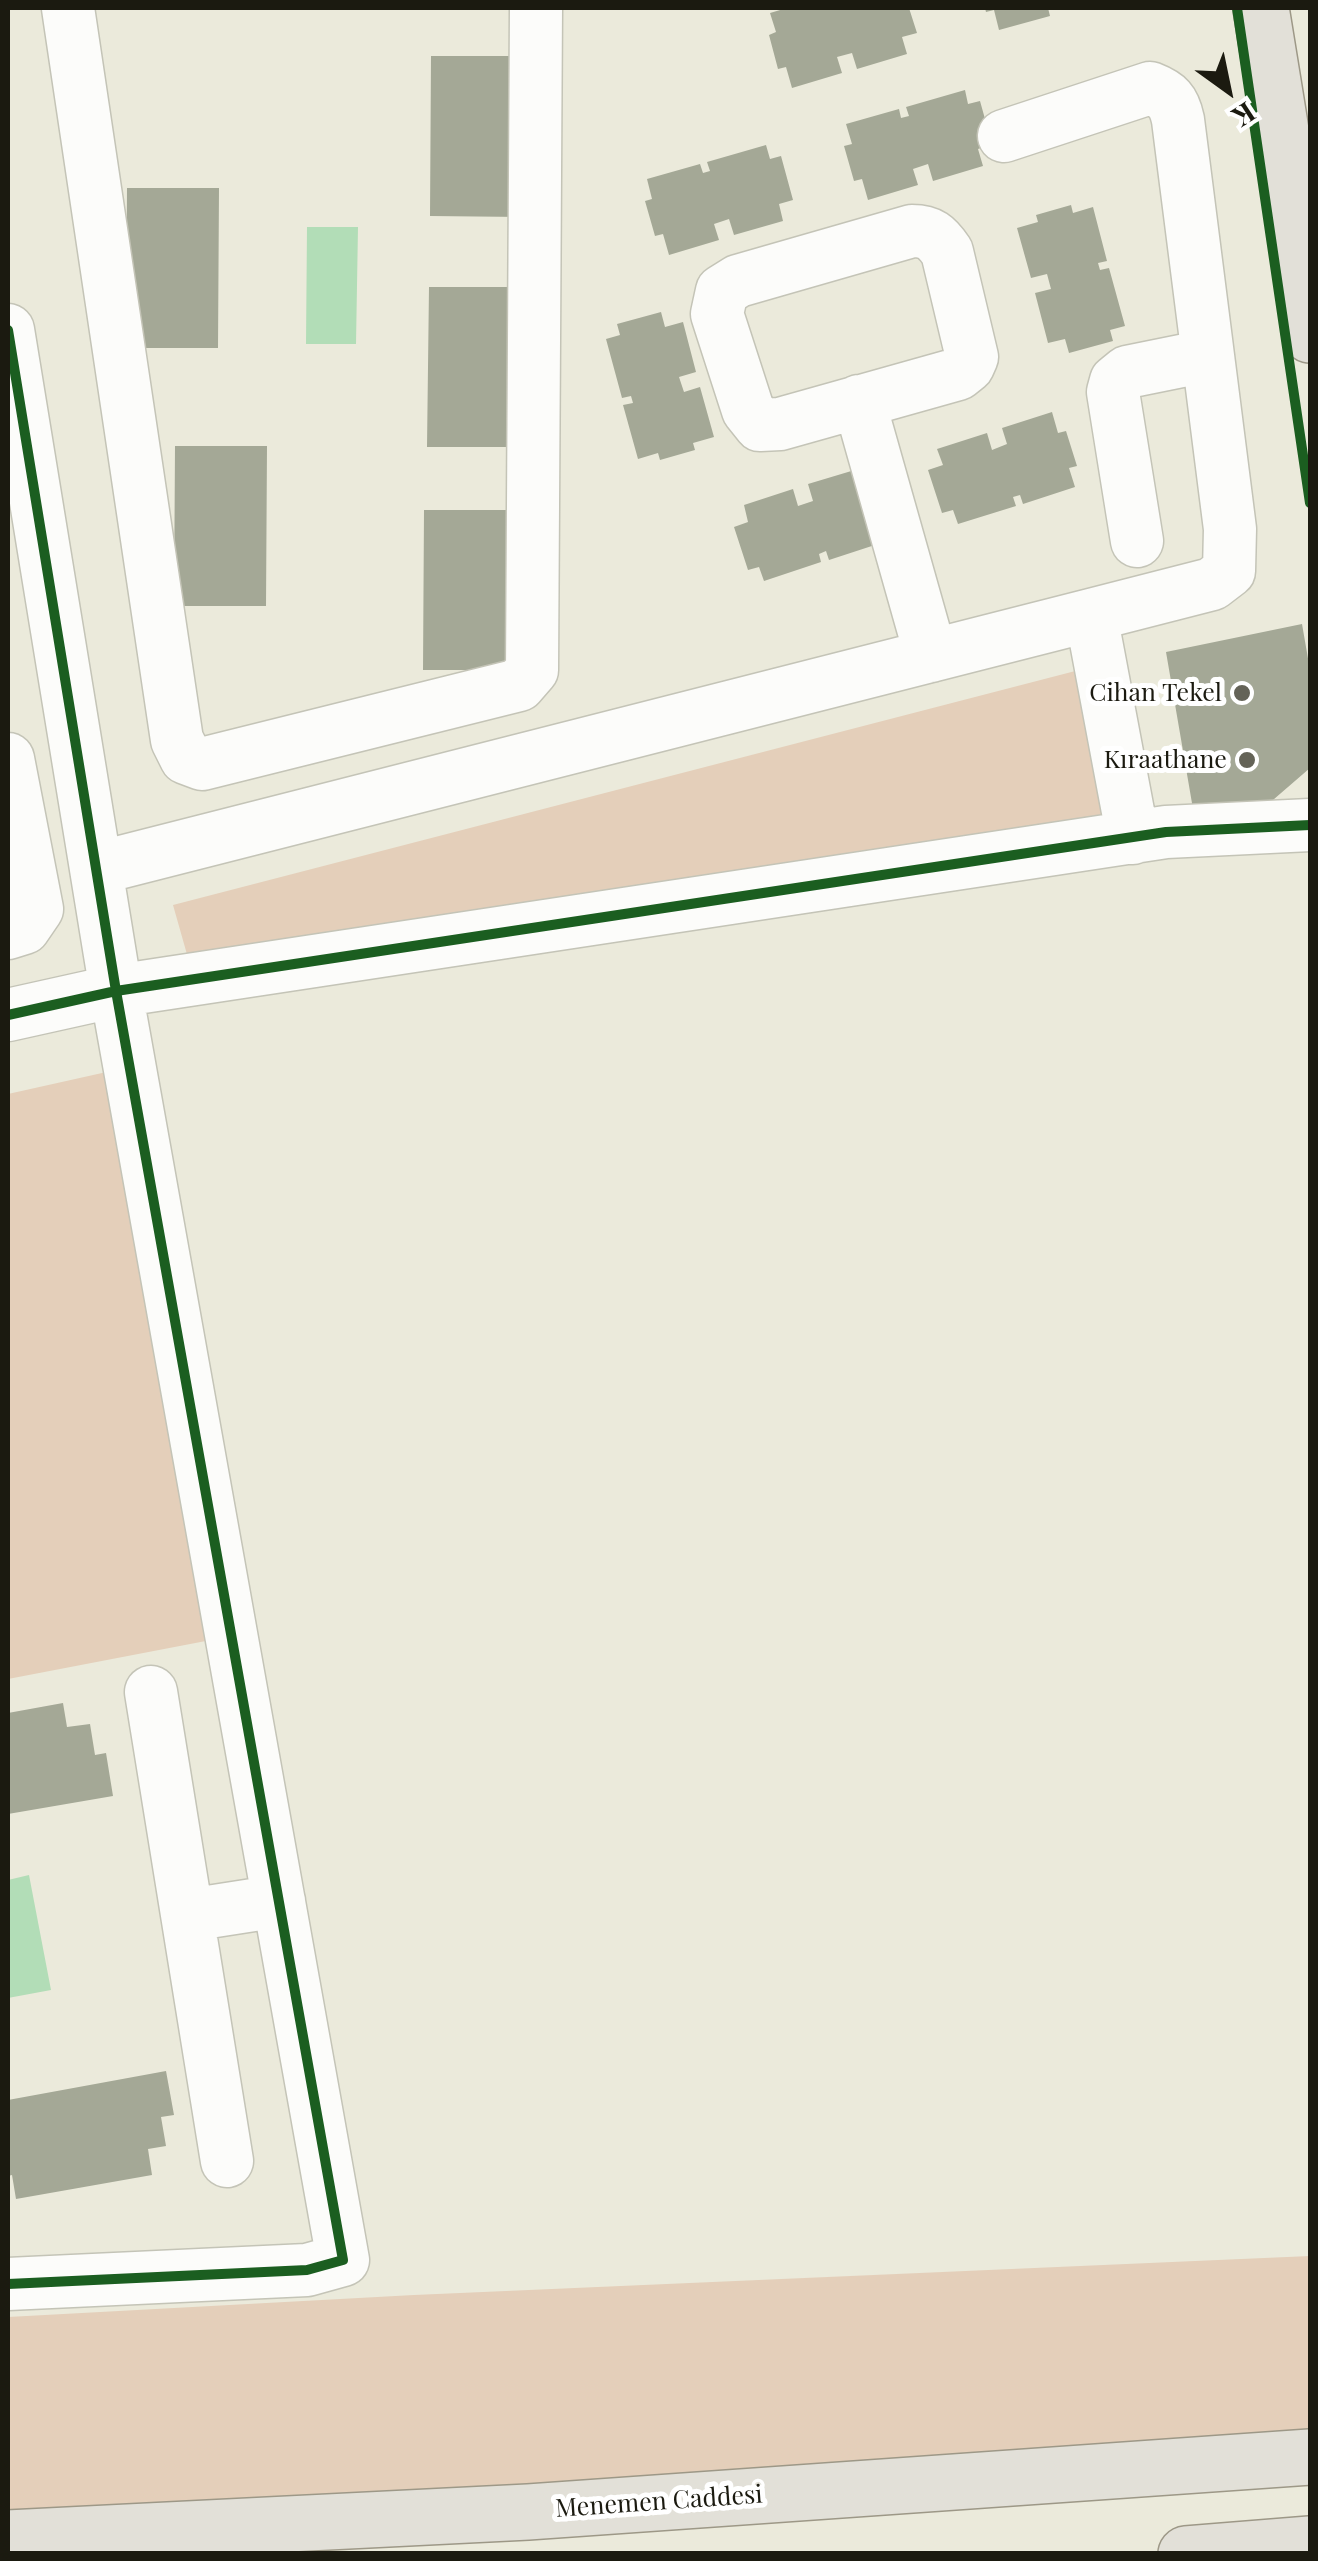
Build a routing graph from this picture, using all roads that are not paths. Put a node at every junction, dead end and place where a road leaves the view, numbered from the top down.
1 (68, 8) edge
2 (536, 8) edge
3 (1261, 8) edge
4 (1004, 136) dead end
5 (8, 330) edge
6 (1310, 335) edge
7 (1206, 356) junction
8 (859, 402) junction
9 (1137, 541) dead end
10 (1091, 615) junction
11 (931, 656) junction
12 (10, 776) edge
13 (84, 782) junction
14 (1310, 826) edge
15 (1133, 838) junction
16 (98, 868) junction
17 (8, 933) edge
18 (116, 992) junction
19 (8, 1016) edge
20 (151, 1692) dead end
21 (279, 1901) junction
22 (189, 1915) junction
23 (227, 2161) dead end
24 (8, 2284) edge
25 (1310, 2457) edge
26 (8, 2538) edge
27 (1310, 2544) edge
28 (1186, 2554) edge

1 - 2 street
3 - 6 main road
4 - 7 street
5 - 13 street
7 - 9 street
7 - 10 street
8 - 8 street
8 - 11 street
10 - 11 street
10 - 15 street
11 - 16 street
12 - 13 street
12 - 17 street
13 - 16 street
14 - 15 street
15 - 18 street
16 - 18 street
18 - 19 street
18 - 21 street
20 - 22 street
21 - 22 street
21 - 24 street
22 - 23 street
25 - 26 main road, Menemen Caddesi
27 - 28 main road

